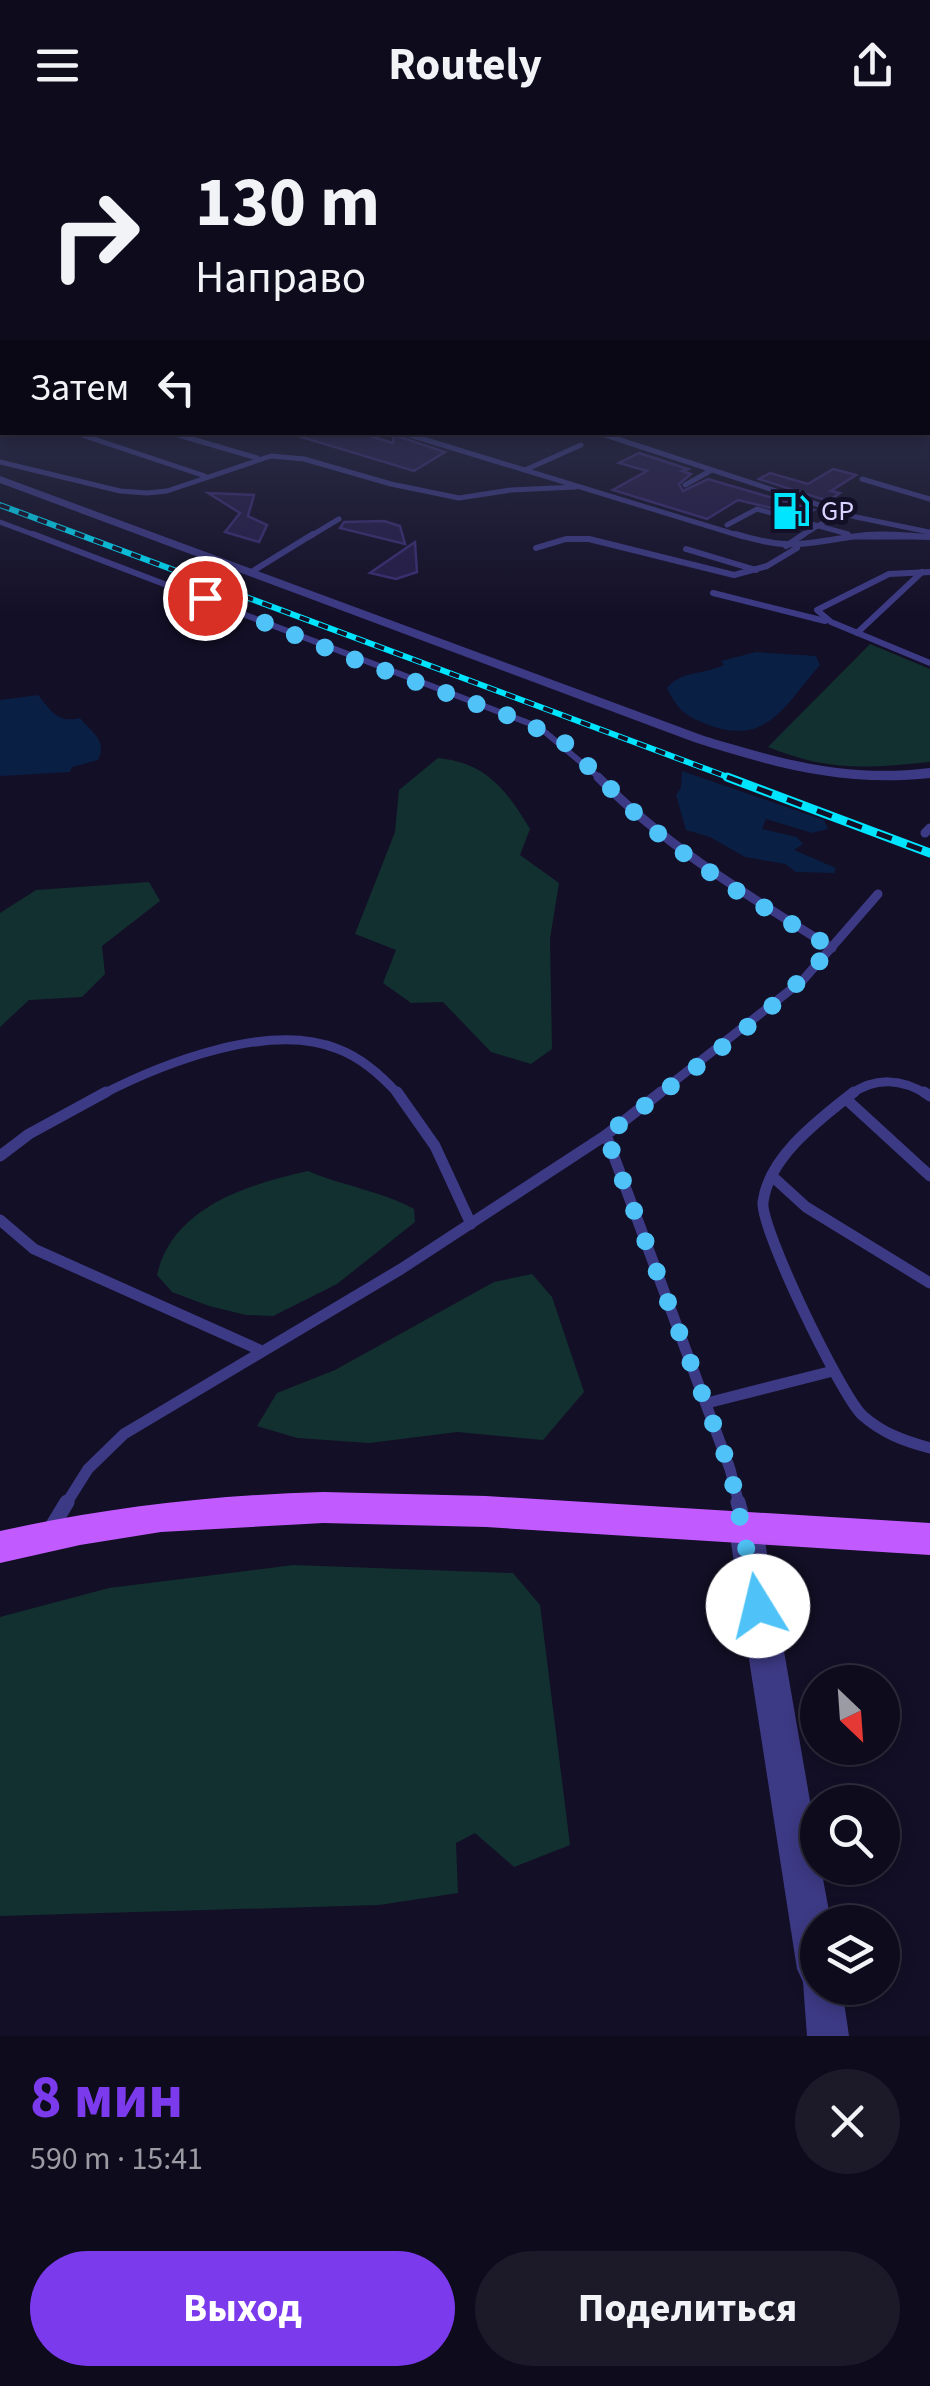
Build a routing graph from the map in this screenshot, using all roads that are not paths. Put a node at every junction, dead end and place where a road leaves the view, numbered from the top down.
1 (91, 438) edge
2 (189, 438) edge
3 (420, 438) edge
4 (619, 438) edge
5 (581, 445) dead end
6 (258, 458) junction
7 (0, 462) edge
8 (525, 470) junction
9 (710, 471) junction
10 (207, 477) junction
11 (0, 478) edge
12 (862, 480) dead end
13 (684, 485) dead end
14 (576, 487) junction
15 (794, 498) junction
16 (930, 499) edge
17 (769, 512) junction
18 (840, 512) junction
19 (339, 519) dead end
20 (0, 522) edge
21 (727, 525) dead end
22 (816, 527) junction
23 (930, 534) edge
24 (870, 535) junction
25 (786, 547) junction
26 (798, 547) junction
27 (536, 548) dead end
28 (686, 549) dead end
29 (254, 571) junction
30 (757, 571) junction
31 (926, 572) edge
32 (713, 593) dead end
33 (830, 622) junction
34 (857, 633) junction
35 (930, 662) edge
36 (930, 773) edge
37 (878, 894) dead end
38 (832, 948) junction
39 (930, 1096) edge
40 (846, 1099) junction
41 (606, 1135) junction
42 (0, 1156) edge
43 (772, 1176) junction
44 (930, 1176) edge
45 (0, 1220) edge
46 (471, 1224) junction
47 (930, 1283) edge
48 (262, 1351) junction
49 (829, 1372) junction
50 (706, 1403) junction
51 (930, 1448) edge
52 (746, 1530) junction
53 (48, 1534) junction
54 (930, 1539) edge
55 (0, 1547) edge
56 (808, 1905) edge
57 (823, 2005) edge
58 (828, 2036) edge

1 - 10 lane
2 - 6 lane
3 - 8 lane
4 - 9 lane
5 - 8 lane
6 - 10 lane
6 - 14 lane
7 - 10 lane
8 - 14 lane
9 - 13 lane
9 - 15 lane
11 - 29 street
12 - 16 lane
14 - 25 lane
15 - 17 lane
15 - 18 lane
17 - 21 lane
17 - 22 lane
18 - 22 lane
18 - 23 lane
19 - 29 lane
20 - 38 lane
22 - 24 lane
22 - 25 lane
23 - 24 lane
24 - 26 lane
25 - 26 lane
26 - 30 lane
27 - 30 lane
28 - 30 lane
29 - 36 street
31 - 33 lane
31 - 34 lane
32 - 33 lane
33 - 34 lane
34 - 35 lane
37 - 38 lane
38 - 41 lane
39 - 40 lane
40 - 43 lane
40 - 44 lane
41 - 46 lane
41 - 50 lane
42 - 46 lane
43 - 47 lane
43 - 49 lane
45 - 48 lane
46 - 48 lane
48 - 53 lane
49 - 50 lane
49 - 51 lane
50 - 52 lane
52 - 53 main road
52 - 54 main road
52 - 56 street
53 - 55 main road
57 - 58 street

